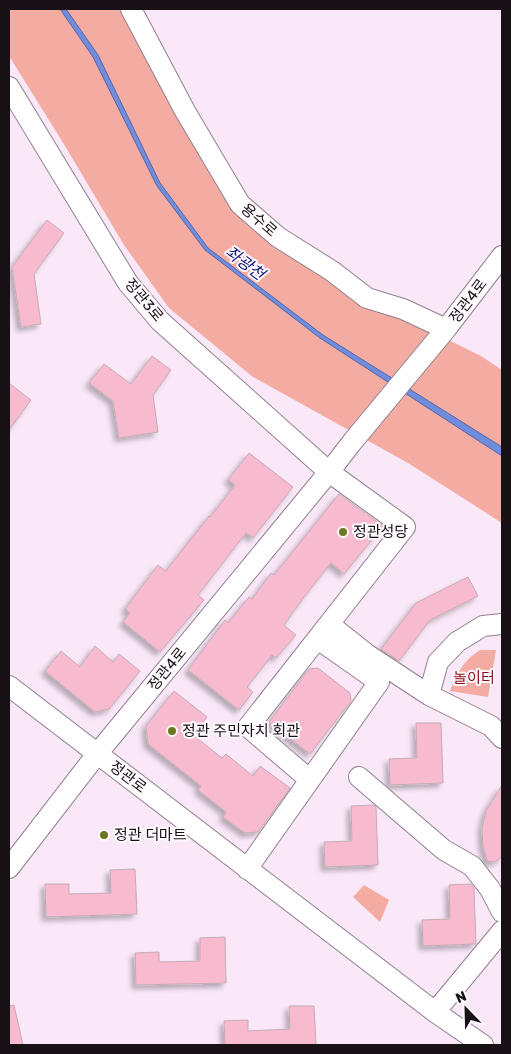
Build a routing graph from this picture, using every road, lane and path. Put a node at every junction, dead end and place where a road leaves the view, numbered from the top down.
1 (131, 9) edge
2 (9, 87) edge
3 (502, 256) edge
4 (446, 329) junction
5 (329, 472) junction
6 (502, 624) edge
7 (323, 631) junction
8 (9, 686) edge
9 (429, 695) junction
10 (502, 738) edge
11 (97, 754) junction
12 (359, 777) dead end
13 (310, 780) junction
14 (9, 868) edge
15 (247, 868) junction
16 (502, 912) edge
17 (502, 931) edge
18 (435, 1012) junction
19 (483, 1045) edge

1 - 4 street, 용수로
2 - 5 street, 정관3로
3 - 4 street, 정관4로
4 - 5 street, 정관4로
5 - 7 street
5 - 11 street, 정관4로
6 - 9 street
7 - 9 street
7 - 13 street
7 - 13 street
8 - 11 street, 정관로
9 - 10 street
11 - 14 street, 정관4로
11 - 15 street, 정관로
12 - 16 street
13 - 15 street
15 - 18 street, 정관로
17 - 18 street
18 - 19 street, 정관로

